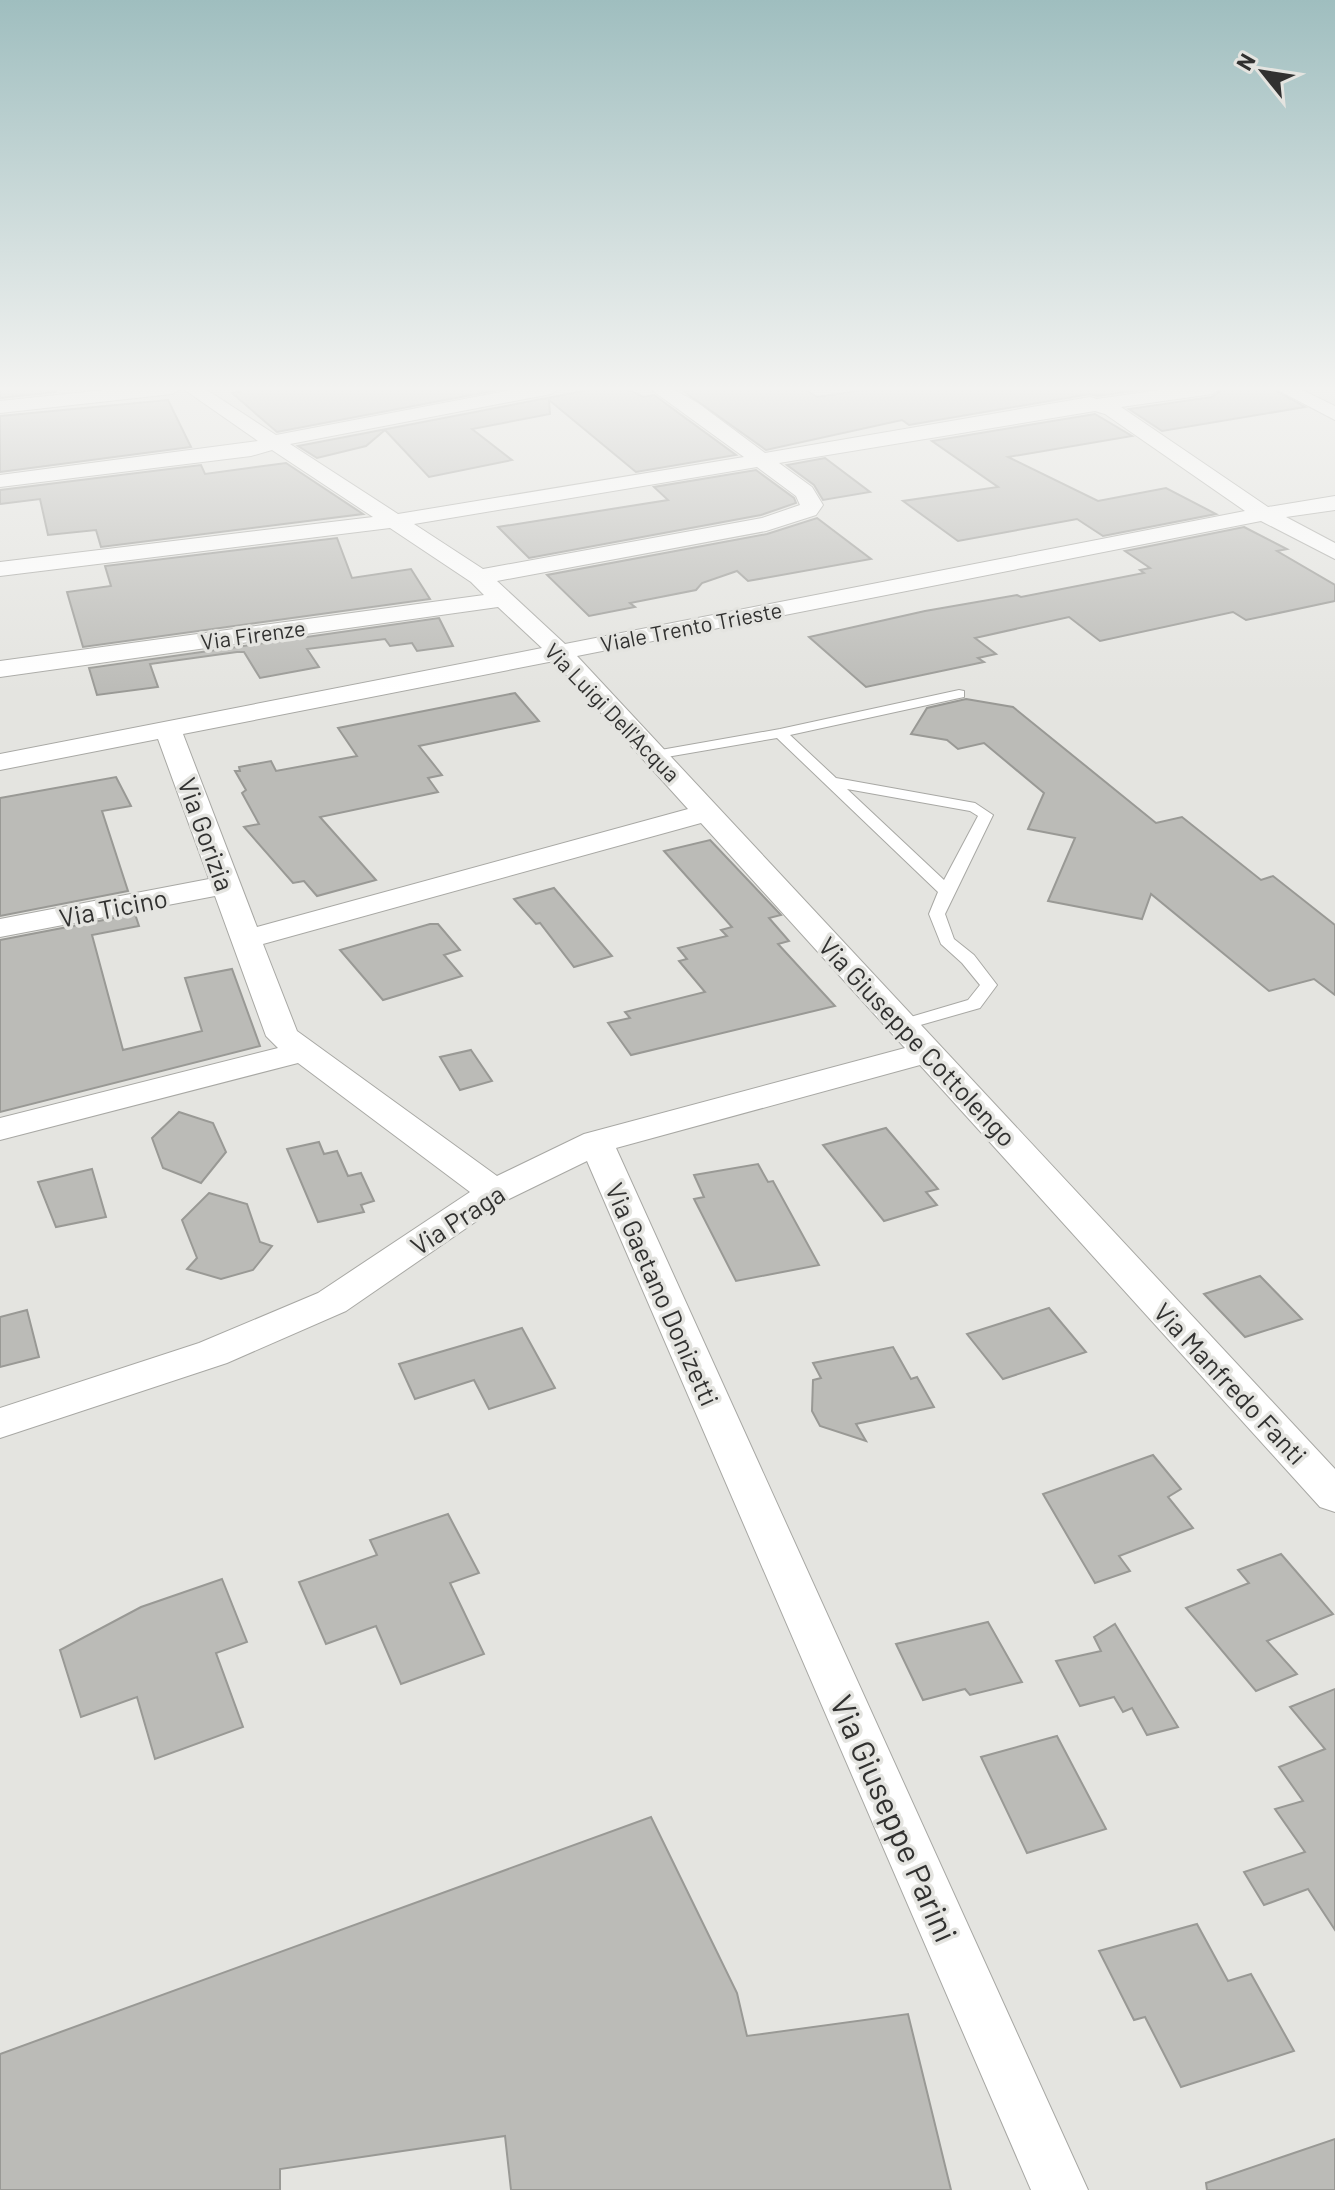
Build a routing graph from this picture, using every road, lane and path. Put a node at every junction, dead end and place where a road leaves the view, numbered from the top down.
1 (347, 490) edge
2 (580, 490) edge
3 (800, 490) edge
4 (1229, 490) edge
5 (1335, 503) edge
6 (1264, 514) junction
7 (395, 521) junction
8 (1335, 552) edge
9 (0, 569) edge
10 (479, 577) junction
11 (505, 599) junction
12 (560, 652) junction
13 (0, 669) edge
14 (959, 694) dead end
15 (168, 729) junction
16 (780, 733) junction
17 (655, 755) junction
18 (0, 762) edge
19 (832, 782) junction
20 (708, 812) junction
21 (226, 885) junction
22 (946, 891) junction
23 (0, 928) edge
24 (246, 939) junction
25 (903, 1025) junction
26 (303, 1052) junction
27 (928, 1052) junction
28 (0, 1129) edge
29 (596, 1142) junction
30 (494, 1192) junction
31 (1128, 1270) joint
32 (0, 1423) edge
33 (730, 1446) joint
34 (1335, 1496) edge
35 (1060, 2190) edge

1 - 7 street, Via Luigi Dell'Acqua
2 - 7 street
3 - 10 street
4 - 6 street
5 - 6 street, Viale Trento Trieste
6 - 8 street
6 - 12 street, Viale Trento Trieste
7 - 9 street
7 - 10 street, Via Luigi Dell'Acqua
10 - 11 street, Via Luigi Dell'Acqua
11 - 12 street, Via Luigi Dell'Acqua
11 - 13 street, Via Firenze
12 - 15 street, Viale Trento Trieste
12 - 17 street, Via Luigi Dell'Acqua
14 - 16 lane
15 - 18 street, Viale Trento Trieste
15 - 21 street, Via Gorizia
16 - 17 lane
16 - 19 lane
17 - 20 street, Via Luigi Dell'Acqua
19 - 22 lane
19 - 22 lane
20 - 24 street, Via Luigi Dell'Acqua
20 - 25 street, Via Giuseppe Cottolengo
21 - 23 street, Via Ticino
21 - 24 street, Via Gorizia
22 - 25 lane
24 - 26 street
25 - 27 street, Via Giuseppe Cottolengo
26 - 28 street
26 - 30 street
27 - 29 street, Via Praga
27 - 31 street, Via Giuseppe Cottolengo
29 - 30 street, Via Praga
29 - 33 street, Via Gaetano Donizetti
30 - 32 street, Via Praga
31 - 34 street, Via Manfredo Fanti
33 - 35 street, Via Giuseppe Parini

